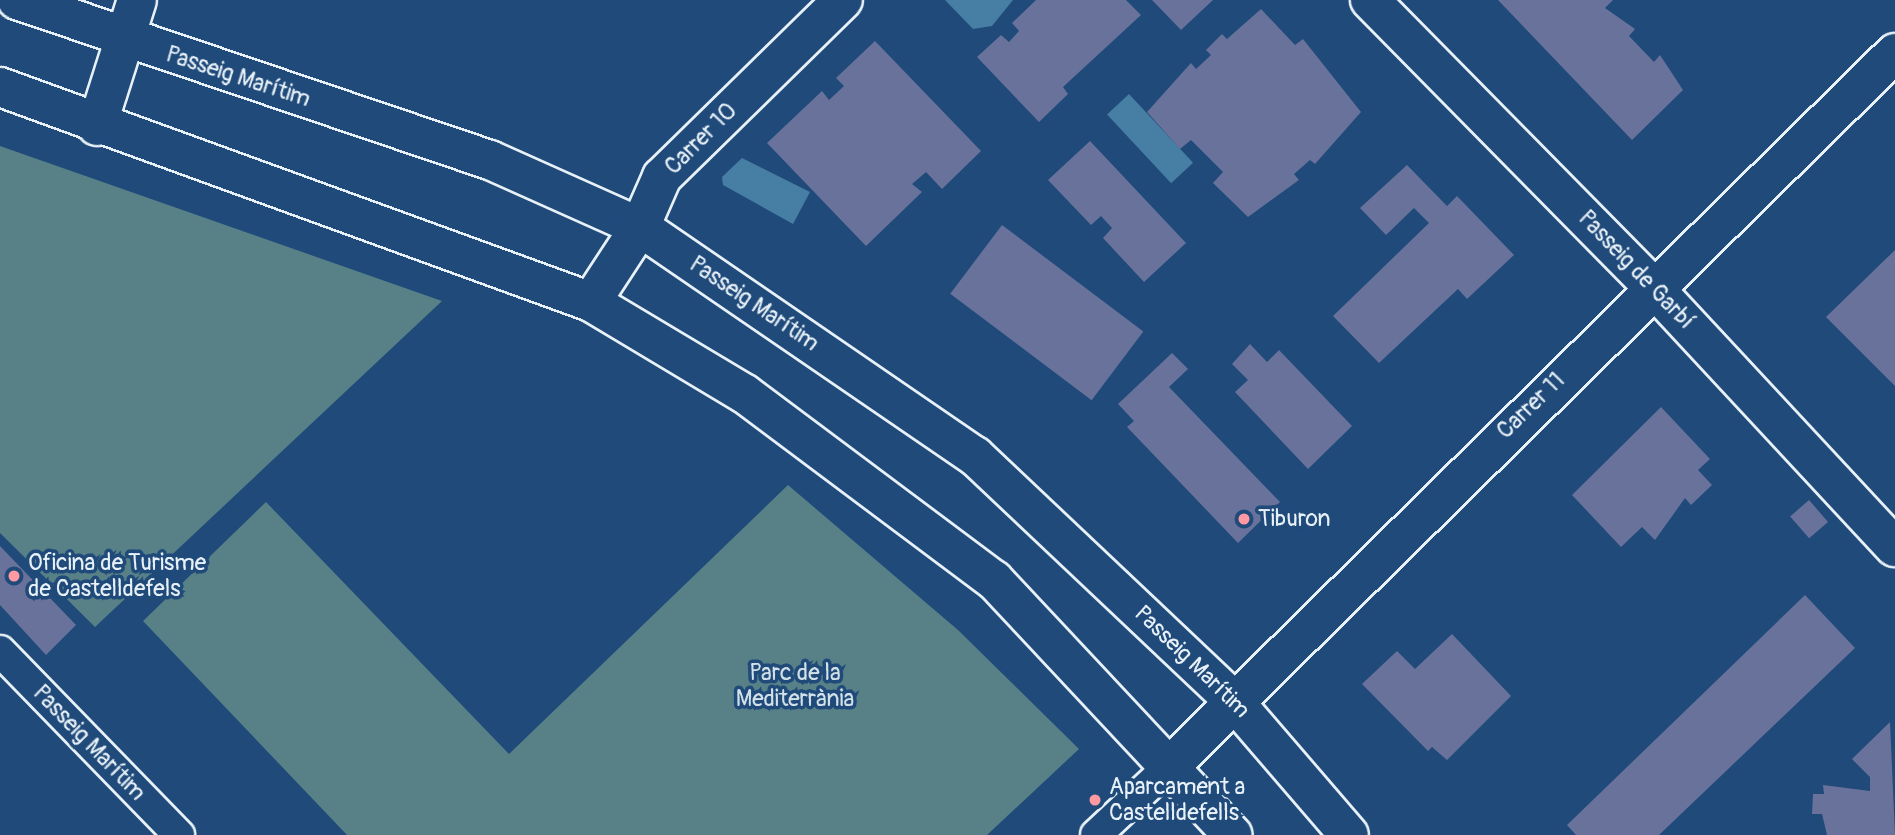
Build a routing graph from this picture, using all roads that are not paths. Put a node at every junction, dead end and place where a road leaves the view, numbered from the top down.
1 (17, 0) edge
2 (137, 0) edge
3 (843, 0) edge
4 (1370, 0) edge
5 (127, 41) junction
6 (1895, 53) edge
7 (0, 87) edge
8 (97, 126) junction
9 (640, 227) junction
10 (1653, 287) junction
11 (592, 302) junction
12 (1895, 547) edge
13 (0, 651) edge
14 (1233, 699) junction
15 (1172, 764) junction
16 (179, 835) edge
17 (1096, 835) edge
18 (1233, 835) edge
19 (1349, 835) edge

1 - 5 street, Passeig Marítim
2 - 5 street
3 - 9 street, Carrer 10
4 - 10 street, Passeig de Garbí
5 - 8 street
5 - 9 street, Passeig Marítim
6 - 10 street, Carrer 11
7 - 8 street
8 - 11 street
9 - 11 street, Carrer 10
9 - 14 street, Passeig Marítim
10 - 12 street, Passeig de Garbí
10 - 14 street, Carrer 11
11 - 15 street
13 - 16 street, Passeig Marítim
14 - 15 street, Carrer 11
14 - 19 street, Passeig Marítim
15 - 17 street
15 - 18 street

